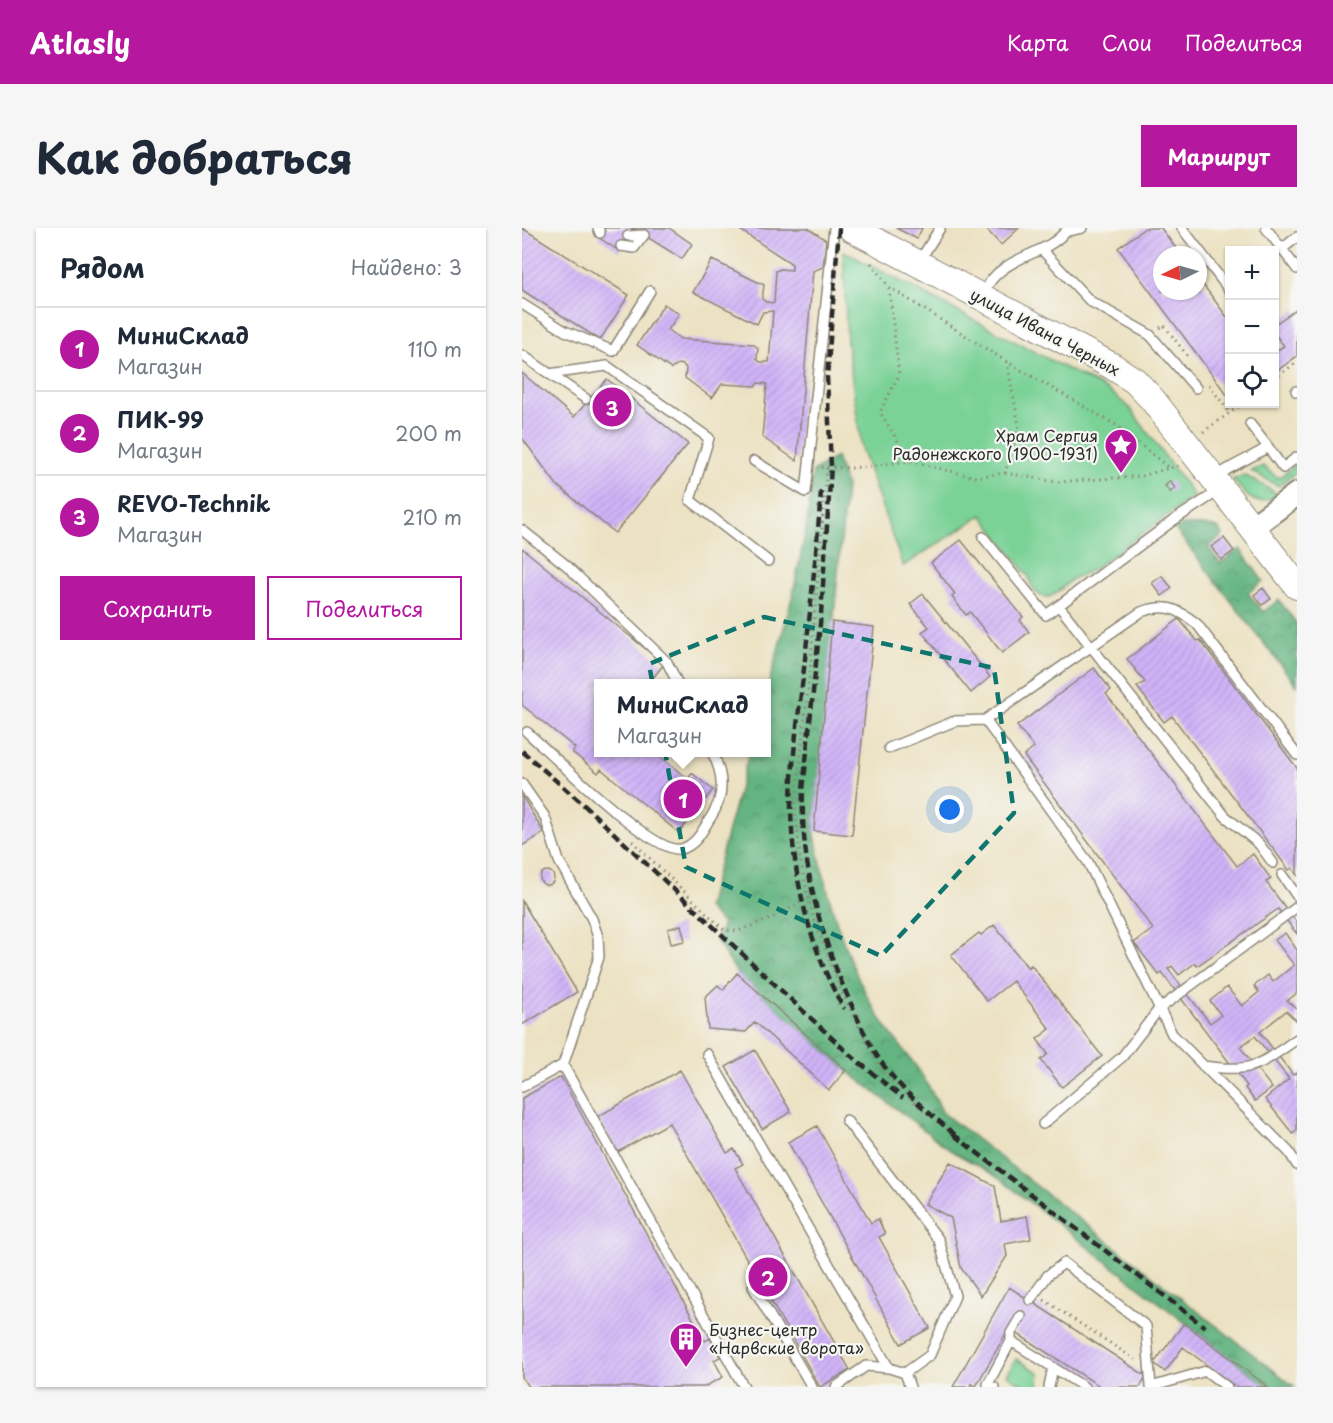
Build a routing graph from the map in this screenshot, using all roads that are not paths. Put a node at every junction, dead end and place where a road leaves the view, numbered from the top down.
1 (834, 228) edge
2 (851, 228) edge
3 (940, 228) edge
4 (1082, 228) edge
5 (1182, 228) edge
6 (1266, 228) edge
7 (1068, 229) edge
8 (628, 236) dead end
9 (1297, 237) edge
10 (621, 246) dead end
11 (1282, 249) junction
12 (1042, 250) junction
13 (918, 264) junction
14 (1297, 269) edge
15 (1225, 284) edge
16 (650, 291) dead end
17 (980, 297) junction
18 (522, 304) edge
19 (522, 355) edge
20 (549, 374) junction
21 (1196, 388) dead end
22 (586, 399) dead end
23 (1250, 424) dead end
24 (1268, 447) junction
25 (1297, 457) edge
26 (754, 461) dead end
27 (1218, 484) junction
28 (1297, 494) edge
29 (1252, 527) junction
30 (522, 530) edge
31 (983, 537) dead end
32 (768, 561) dead end
33 (1297, 586) edge
34 (1059, 606) junction
35 (1092, 646) junction
36 (676, 679) edge
37 (985, 720) junction
38 (524, 732) edge
39 (889, 748) dead end
40 (1297, 755) edge
41 (714, 757) edge
42 (522, 784) edge
43 (1273, 863) dead end
44 (1282, 875) dead end
45 (1297, 896) edge
46 (1297, 907) edge
47 (1159, 1008) junction
48 (1297, 1039) edge
49 (706, 1054) dead end
50 (563, 1065) junction
51 (1203, 1066) junction
52 (522, 1087) edge
53 (846, 1120) dead end
54 (1043, 1124) dead end
55 (1297, 1164) edge
56 (753, 1287) dead end
57 (1033, 1297) road end
58 (1021, 1316) dead end
59 (1011, 1341) junction
60 (1053, 1367) junction
61 (889, 1368) junction
62 (905, 1373) junction
63 (744, 1387) edge
64 (812, 1387) edge
65 (836, 1387) edge
66 (910, 1387) edge
67 (994, 1387) edge
68 (1049, 1387) edge
69 (1084, 1387) edge
70 (1151, 1387) edge
71 (1227, 1387) edge

1 - 26 lane
2 - 13 main road, улица Ивана Черных
3 - 13 lane
4 - 7 lane
5 - 15 lane
6 - 11 lane
7 - 12 lane
8 - 10 lane
9 - 11 lane
11 - 14 lane
12 - 17 lane
12 - 21 lane
13 - 17 main road, улица Ивана Черных
16 - 18 lane
17 - 27 main road, улица Ивана Черных
19 - 20 lane
20 - 22 lane
20 - 32 lane
23 - 24 lane
24 - 25 lane
24 - 27 lane
27 - 29 main road, улица Ивана Черных
27 - 34 lane
28 - 29 street
29 - 33 main road, улица Ивана Черных
30 - 36 lane
31 - 34 lane
34 - 35 lane
35 - 37 lane
35 - 40 lane
35 - 43 lane
37 - 39 lane
37 - 47 lane
38 - 41 lane
42 - 50 lane
44 - 45 lane
46 - 47 lane
47 - 51 lane
47 - 54 lane
48 - 51 lane
49 - 61 lane
50 - 52 lane
50 - 63 lane
51 - 55 lane
53 - 62 lane
56 - 64 lane
57 - 70 lane
58 - 59 lane
59 - 60 lane
59 - 67 lane
60 - 68 lane
60 - 69 lane
61 - 62 lane
61 - 65 lane
62 - 66 lane
70 - 71 lane

